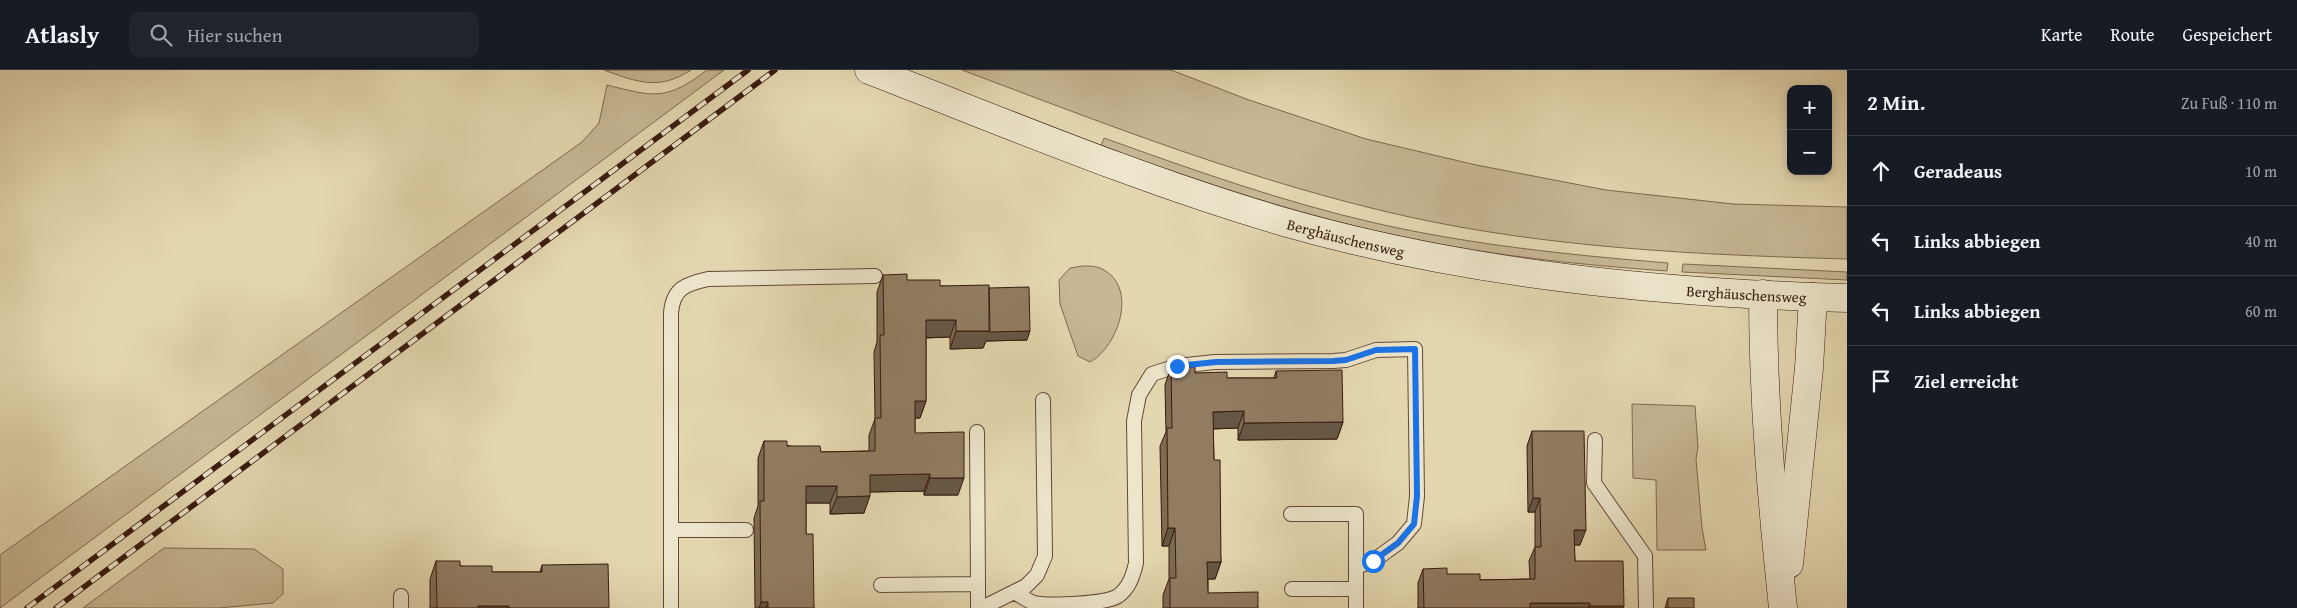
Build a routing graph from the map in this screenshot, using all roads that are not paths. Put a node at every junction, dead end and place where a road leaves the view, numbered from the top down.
1 (869, 70) edge
2 (875, 276) dead end
3 (1763, 294) junction
4 (1813, 297) junction
5 (1847, 298) edge
6 (1043, 400) dead end
7 (977, 432) dead end
8 (1595, 440) dead end
9 (1291, 514) dead end
10 (671, 530) junction
11 (746, 530) dead end
12 (1356, 567) junction
13 (978, 584) junction
14 (881, 585) dead end
15 (1292, 589) dead end
16 (1356, 589) junction
17 (1014, 592) junction
18 (671, 608) edge
19 (978, 608) edge
20 (982, 608) edge
21 (1356, 608) edge
22 (1646, 608) edge
23 (1784, 608) edge

1 - 3 main road, Berghäuschensweg
2 - 10 lane
3 - 4 main road, Berghäuschensweg
3 - 23 main road
4 - 5 main road, Berghäuschensweg
4 - 23 main road
6 - 17 lane
7 - 13 lane
8 - 22 lane
9 - 12 lane
10 - 11 lane
10 - 18 lane
12 - 16 lane
12 - 17 lane
13 - 14 lane
13 - 19 lane
15 - 16 lane
16 - 21 lane
17 - 20 lane

